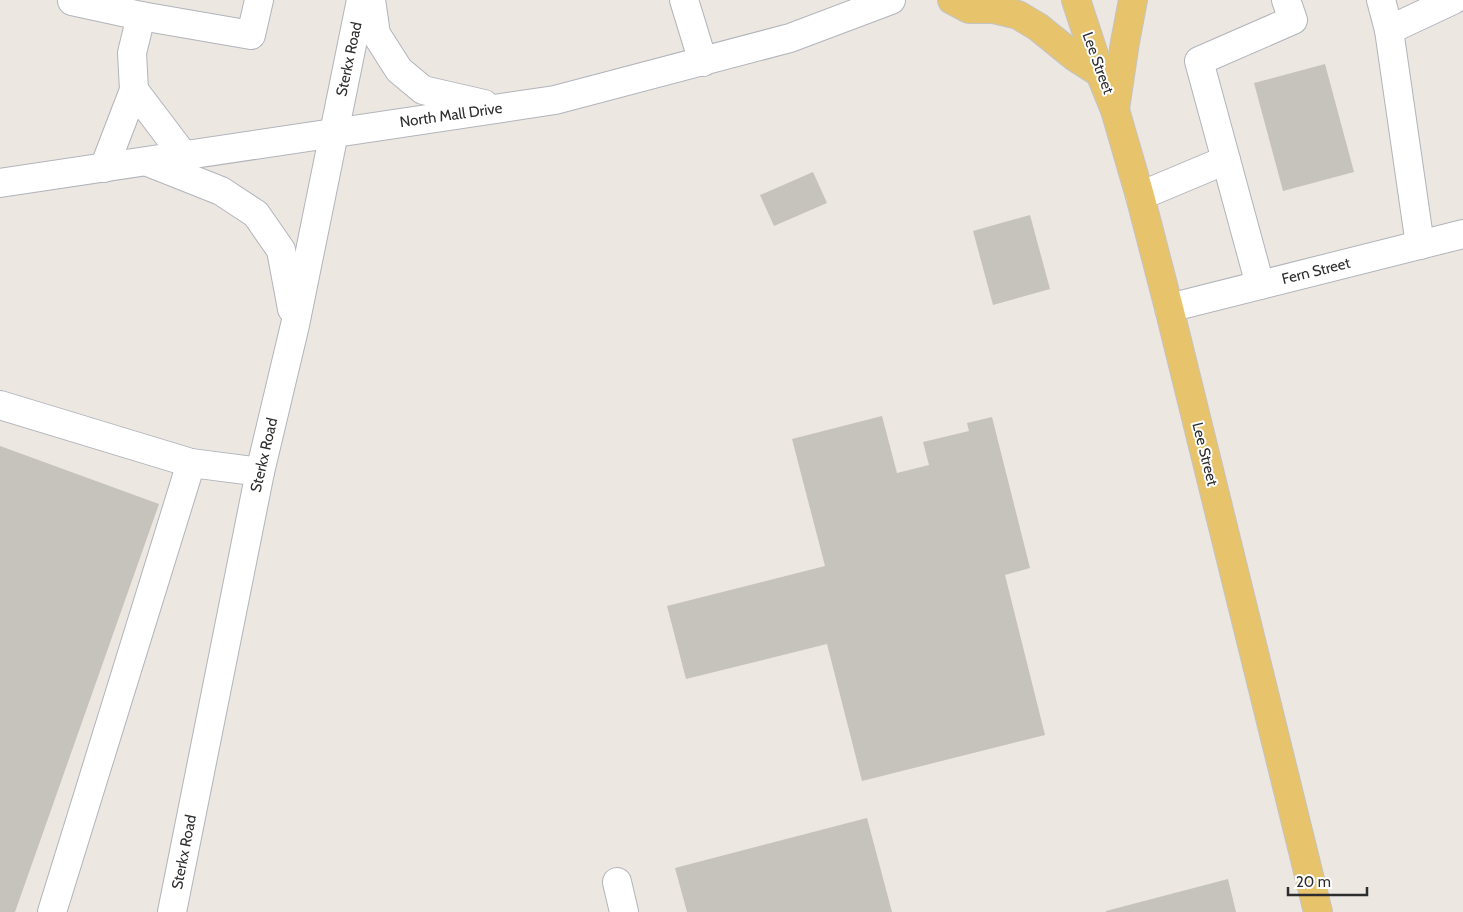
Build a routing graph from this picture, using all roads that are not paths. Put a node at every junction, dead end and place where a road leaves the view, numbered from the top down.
1 (259, 0) edge
2 (362, 0) edge
3 (372, 0) edge
4 (684, 0) edge
5 (892, 0) edge
6 (952, 0) edge
7 (1076, 0) edge
8 (1133, 0) edge
9 (1286, 0) edge
10 (1381, 0) edge
11 (1453, 0) edge
12 (72, 1) edge
13 (141, 16) junction
14 (1389, 30) junction
15 (704, 62) junction
16 (1100, 73) junction
17 (134, 90) junction
18 (500, 108) junction
19 (1114, 110) junction
20 (333, 133) junction
21 (184, 156) junction
22 (1226, 160) junction
23 (147, 161) junction
24 (104, 168) junction
25 (0, 183) edge
26 (1140, 196) junction
27 (1463, 234) edge
28 (1420, 245) junction
29 (1260, 285) junction
30 (1169, 308) junction
31 (295, 325) junction
32 (0, 405) edge
33 (192, 463) junction
34 (260, 472) junction
35 (617, 882) dead end
36 (52, 912) edge
37 (172, 912) edge
38 (624, 912) edge
39 (1318, 912) edge

1 - 13 street
2 - 20 street, Sterkx Road
3 - 18 street
4 - 15 street
5 - 15 street, North Mall Drive
6 - 16 main road
7 - 16 main road, Lee Street
8 - 19 main road
9 - 22 street
10 - 14 street
11 - 14 street
12 - 13 street
13 - 17 street
14 - 28 street
15 - 18 street, North Mall Drive
16 - 19 main road, Lee Street
17 - 21 street
17 - 24 street
18 - 20 street, North Mall Drive
19 - 26 main road, Lee Street
20 - 21 street, North Mall Drive
20 - 31 street, Sterkx Road
21 - 23 street, North Mall Drive
22 - 26 street
22 - 29 street
23 - 24 street, North Mall Drive
23 - 31 street
24 - 25 street, North Mall Drive
26 - 30 main road, Lee Street
27 - 28 street, Fern Street
28 - 29 street, Fern Street
29 - 30 street, Fern Street
30 - 39 main road, Lee Street
31 - 34 street, Sterkx Road
32 - 33 street
33 - 34 street
33 - 36 street
34 - 37 street, Sterkx Road
35 - 38 street

